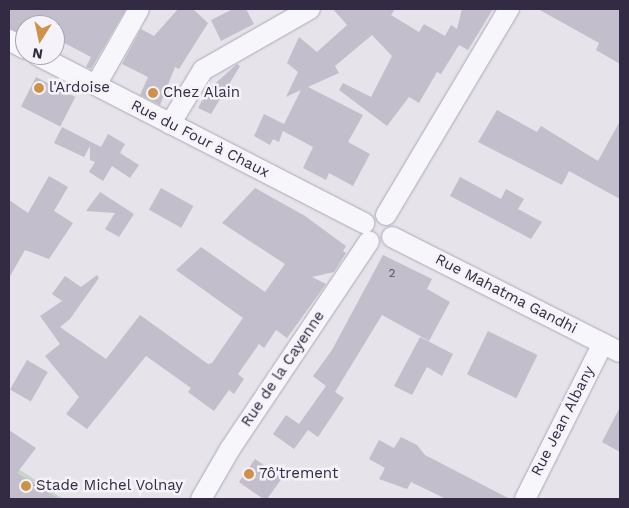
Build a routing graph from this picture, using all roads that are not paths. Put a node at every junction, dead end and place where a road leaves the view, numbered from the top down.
1 (139, 9) edge
2 (310, 9) edge
3 (510, 9) edge
4 (56, 65) edge
5 (96, 86) junction
6 (170, 124) junction
7 (386, 215) junction
8 (366, 232) junction
9 (392, 237) junction
10 (611, 347) edge
11 (201, 499) edge
12 (525, 499) edge

1 - 5 street
2 - 6 street
3 - 7 street
4 - 5 street, Rue du Four à Chaux
5 - 6 street, Rue du Four à Chaux
6 - 8 street, Rue du Four à Chaux
7 - 8 street
7 - 9 street
8 - 9 street
8 - 11 street, Rue de la Cayenne
9 - 10 street, Rue Mahatma Gandhi
10 - 12 street, Rue Jean Albany

